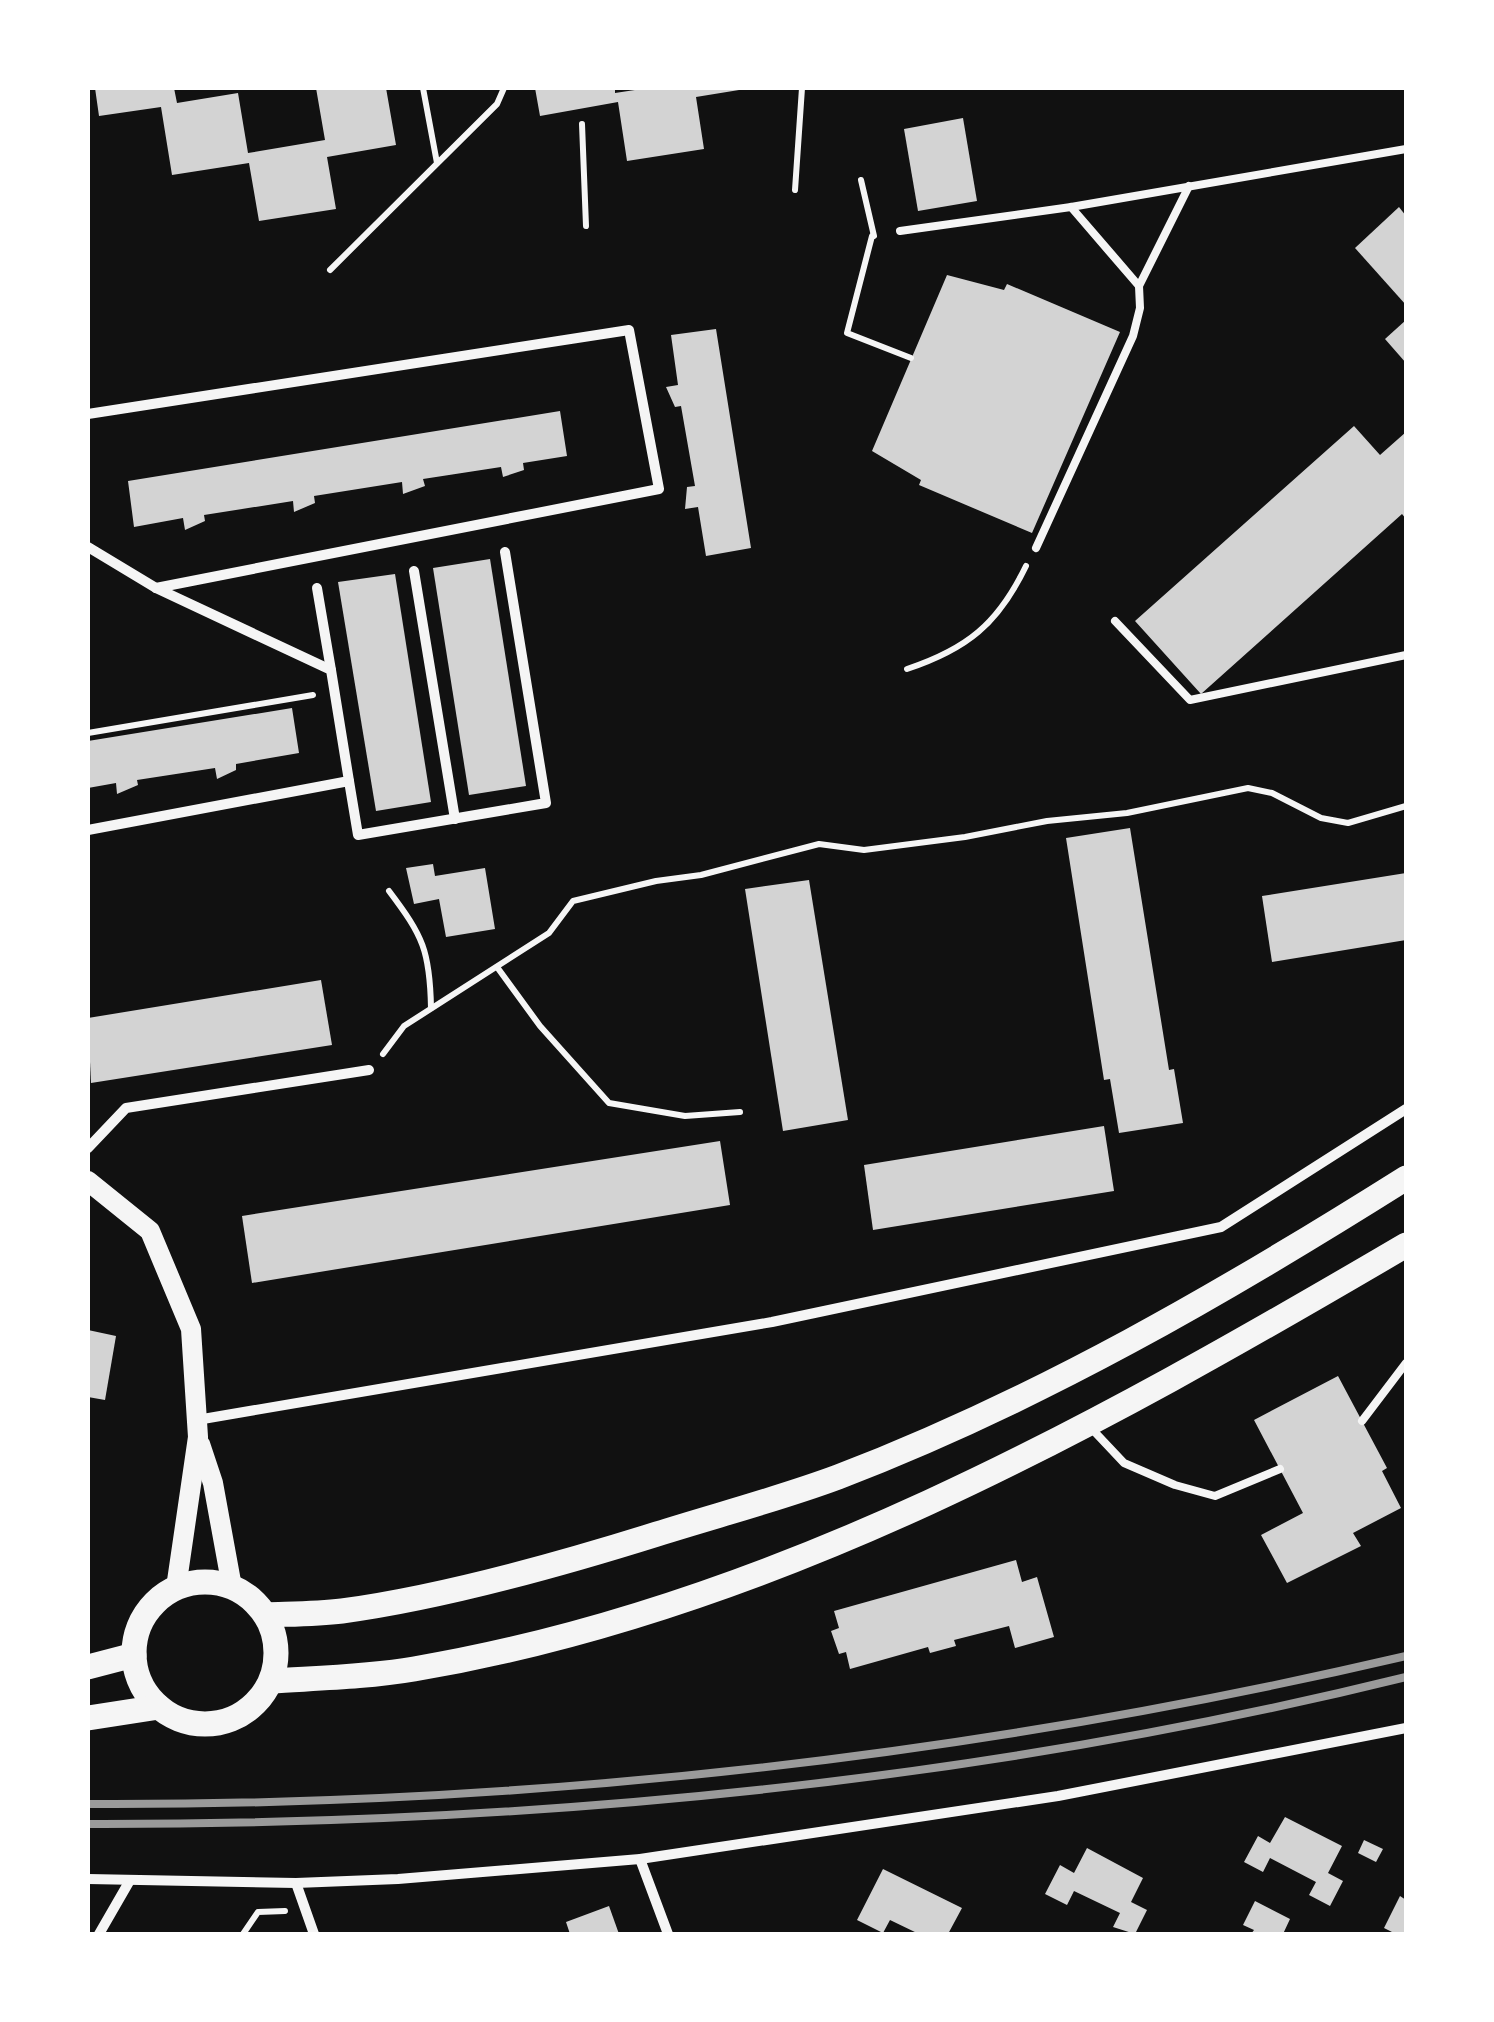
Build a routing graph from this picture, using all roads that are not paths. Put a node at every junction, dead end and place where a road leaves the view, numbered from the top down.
1 (1406, 149) edge
2 (1190, 186) junction
3 (1071, 208) junction
4 (900, 230) road end
5 (1140, 286) junction
6 (88, 414) edge
7 (88, 547) edge
8 (1036, 548) road end
9 (506, 552) dead end
10 (414, 571) dead end
11 (156, 588) junction
12 (317, 588) dead end
13 (1115, 620) dead end
14 (1406, 655) edge
15 (331, 670) junction
16 (349, 780) junction
17 (455, 818) junction
18 (88, 830) edge
19 (370, 1070) road end
20 (1406, 1109) edge
21 (88, 1148) edge
22 (1406, 1178) edge
23 (88, 1181) edge
24 (1406, 1245) edge
25 (1406, 1363) edge
26 (1362, 1421) dead end
27 (1087, 1424) junction
28 (198, 1428) junction
29 (1280, 1469) dead end
30 (232, 1587) junction
31 (176, 1588) junction
32 (266, 1615) junction
33 (134, 1654) junction
34 (88, 1666) edge
35 (271, 1681) junction
36 (159, 1706) junction
37 (88, 1718) edge
38 (1406, 1728) edge
39 (640, 1859) junction
40 (88, 1880) edge
41 (129, 1882) junction
42 (296, 1883) junction
43 (99, 1934) edge
44 (314, 1934) edge
45 (668, 1934) edge

1 - 2 lane
2 - 3 lane
2 - 5 lane
3 - 4 lane
3 - 5 lane
5 - 8 lane
6 - 11 street
7 - 11 street
9 - 17 street
10 - 17 street
11 - 15 street
12 - 15 street
13 - 14 lane
15 - 16 street
16 - 17 street
16 - 18 street
19 - 21 street
20 - 28 street
22 - 32 main road
23 - 28 main road
24 - 27 main road
25 - 26 lane
27 - 29 lane
27 - 35 main road
28 - 30 main road
28 - 31 main road
30 - 31 main road
30 - 32 main road
31 - 33 main road
32 - 35 main road
33 - 34 main road
33 - 36 main road
35 - 36 main road
36 - 37 main road
38 - 39 street
39 - 42 street
39 - 45 street
40 - 41 street
41 - 42 street
41 - 43 street
42 - 44 street

